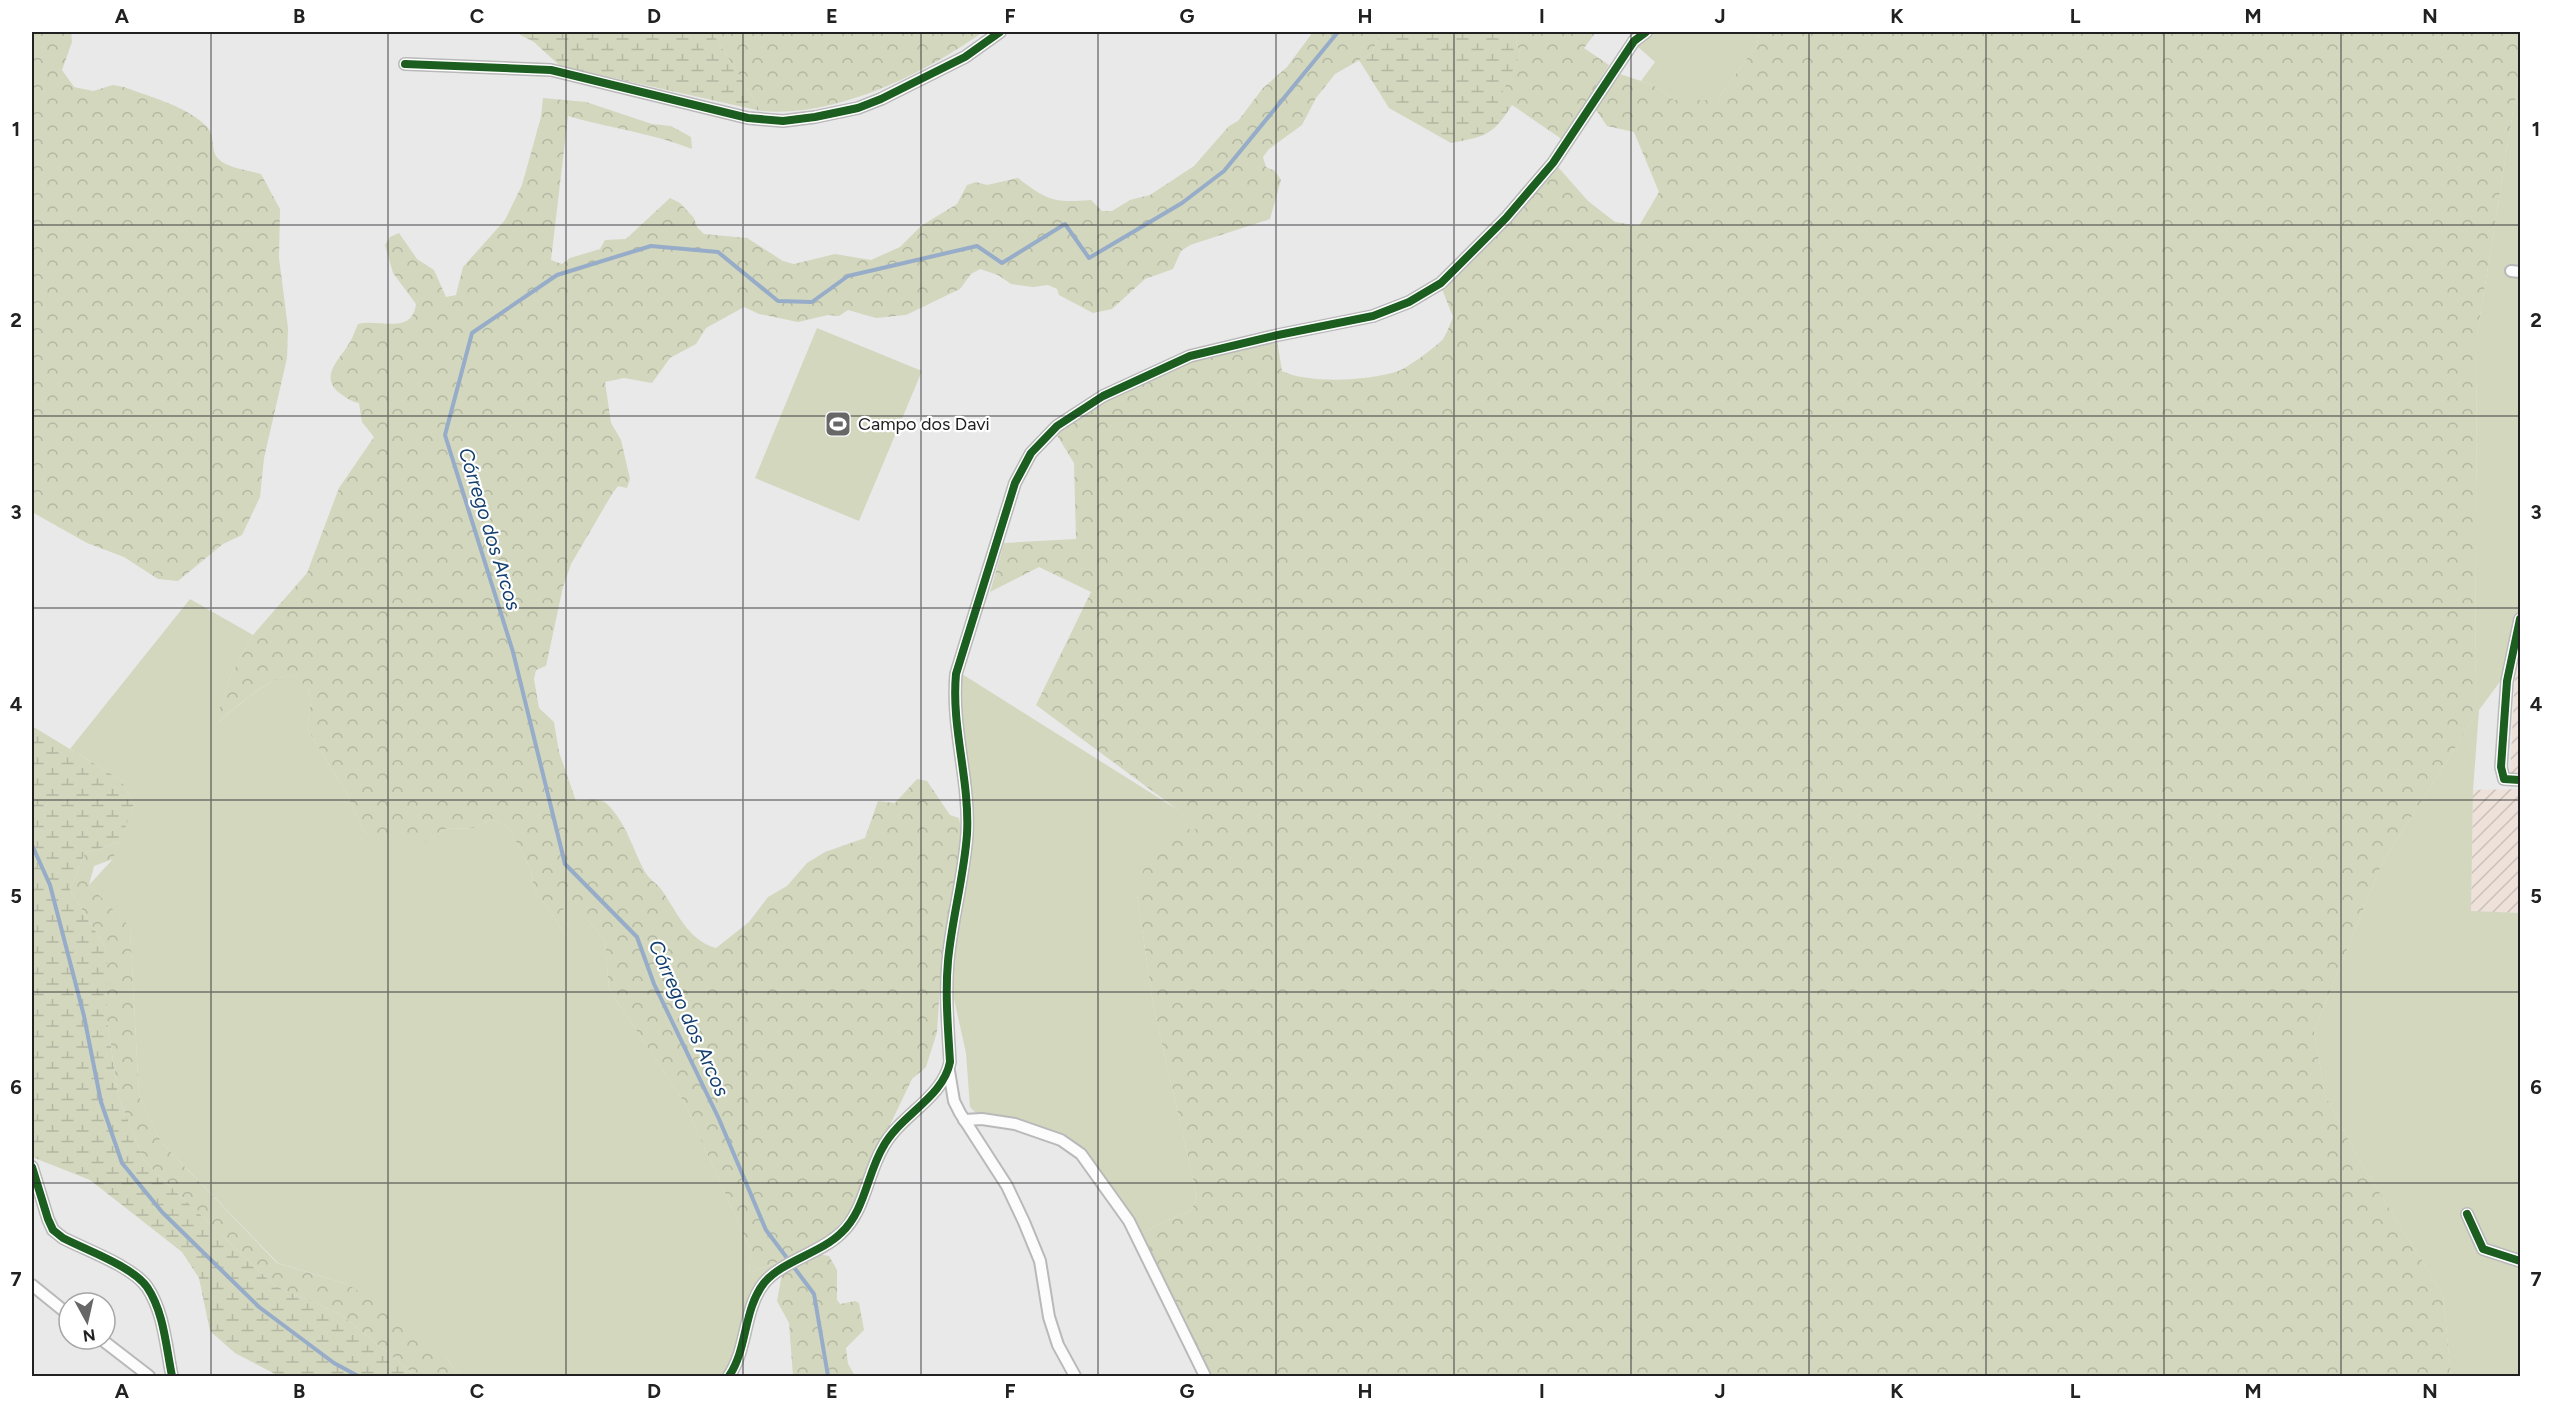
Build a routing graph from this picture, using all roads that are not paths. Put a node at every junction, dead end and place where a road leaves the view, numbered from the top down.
1 (1000, 32) edge
2 (1646, 32) edge
3 (405, 64) dead end
4 (2520, 619) edge
5 (2520, 780) edge
6 (949, 1071) junction
7 (964, 1120) junction
8 (32, 1167) edge
9 (2467, 1214) dead end
10 (2520, 1261) edge
11 (32, 1285) edge
12 (57, 1305) edge
13 (116, 1351) edge
14 (149, 1377) edge
15 (172, 1377) edge
16 (729, 1377) edge
17 (1075, 1377) edge
18 (1205, 1377) edge

1 - 3 street
2 - 6 street
4 - 5 street
6 - 7 street
6 - 16 street
7 - 17 street
7 - 18 street
8 - 15 street
9 - 10 street
11 - 12 street
13 - 14 street

